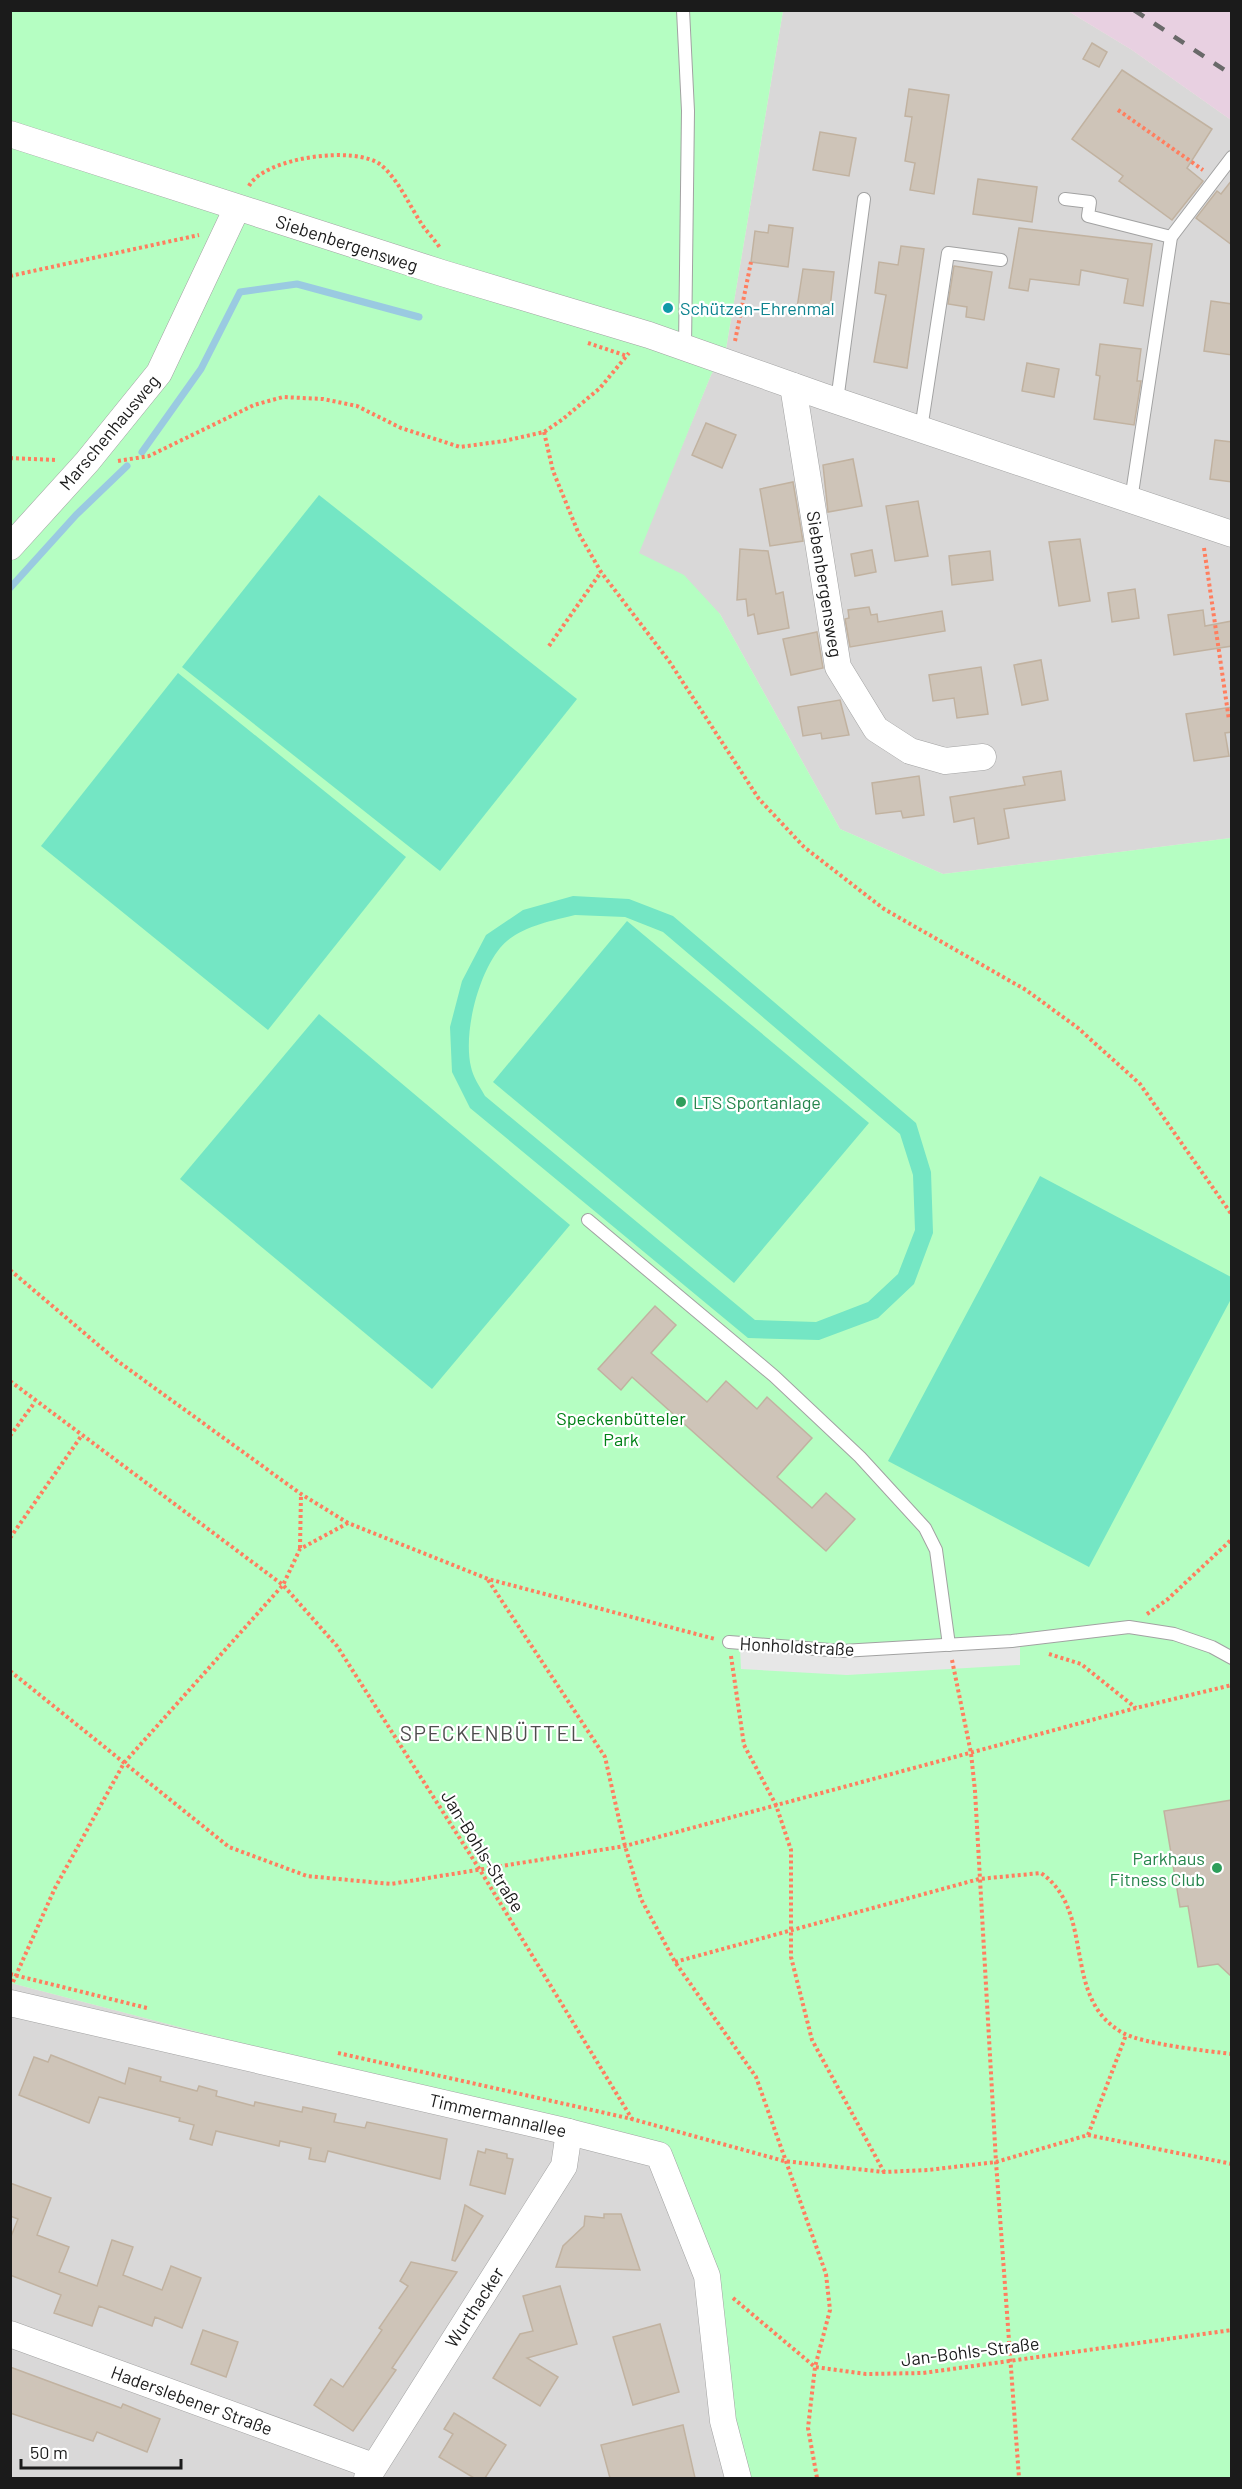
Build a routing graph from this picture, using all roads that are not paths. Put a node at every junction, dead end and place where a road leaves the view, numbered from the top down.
1 (683, 10) edge
2 (10, 134) edge
3 (1232, 157) edge
4 (864, 199) dead end
5 (1065, 199) dead end
6 (233, 218) junction
7 (1172, 237) junction
8 (1000, 260) dead end
9 (686, 347) junction
10 (793, 386) junction
11 (837, 401) junction
12 (921, 429) junction
13 (1131, 500) junction
14 (1232, 534) edge
15 (10, 547) edge
16 (983, 758) dead end
17 (588, 1220) dead end
18 (729, 1642) road end
19 (949, 1645) junction
20 (1232, 1658) edge
21 (10, 2003) edge
22 (569, 2132) junction
23 (10, 2334) edge
24 (370, 2472) edge
25 (738, 2478) edge

1 - 9 lane
2 - 6 street, Siebenbergensweg
3 - 7 lane
4 - 11 lane
5 - 7 lane
6 - 9 street, Siebenbergensweg
6 - 15 street, Marschenhausweg
7 - 13 lane
8 - 12 lane
9 - 10 street, Siebenbergensweg
10 - 11 street, Siebenbergensweg
10 - 16 street, Siebenbergensweg
11 - 12 street, Siebenbergensweg
12 - 13 street, Siebenbergensweg
13 - 14 street, Siebenbergensweg
17 - 19 lane
18 - 19 lane, Honholdstraße
19 - 20 lane, Honholdstraße
21 - 22 street, Timmermannallee
22 - 24 street, Wurthacker
22 - 25 street, Timmermannallee
23 - 24 street, Haderslebener Straße

